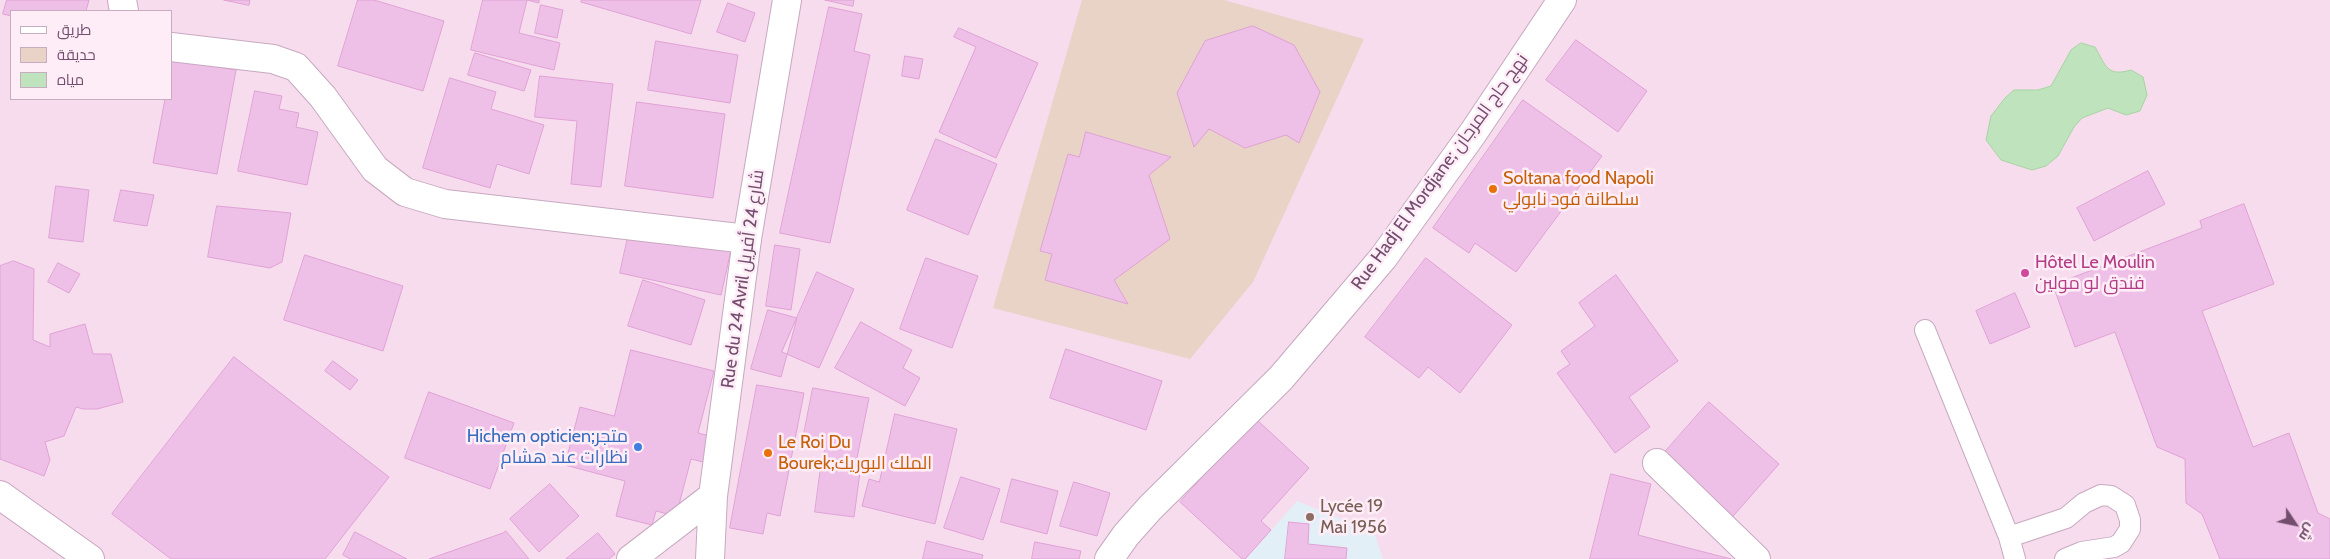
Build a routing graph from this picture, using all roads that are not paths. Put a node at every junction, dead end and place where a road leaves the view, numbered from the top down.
1 (787, 0) edge
2 (1562, 0) edge
3 (172, 47) edge
4 (747, 239) junction
5 (1925, 330) dead end
6 (1657, 463) dead end
7 (0, 495) edge
8 (712, 496) junction
9 (2008, 537) junction
10 (90, 559) edge
11 (631, 559) edge
12 (710, 559) edge
13 (1109, 559) edge
14 (1756, 559) edge
15 (2015, 559) edge
16 (2065, 559) edge

1 - 4 street, Rue du 24 Avril شارع 24 أفريل
2 - 13 street, Rue Hadj El Mordjane; نهج حاج المرجان
3 - 4 street
4 - 8 street, Rue du 24 Avril شارع 24 أفريل
5 - 9 lane
6 - 14 street
7 - 10 street
8 - 11 street
8 - 12 street, Rue du 24 Avril شارع 24 أفريل
9 - 15 lane
9 - 16 lane

